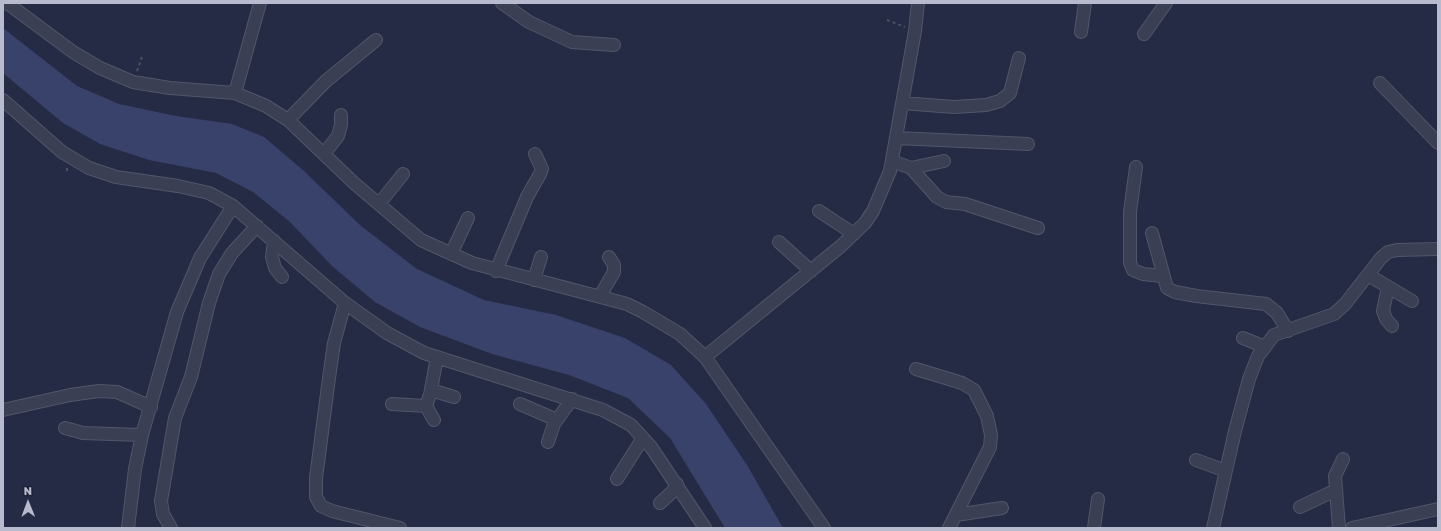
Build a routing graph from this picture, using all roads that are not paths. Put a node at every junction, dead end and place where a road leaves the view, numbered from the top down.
1 (7, 3) edge
2 (260, 3) edge
3 (502, 3) edge
4 (918, 3) edge
5 (1085, 3) edge
6 (1166, 3) edge
7 (1081, 32) dead end
8 (1144, 34) dead end
9 (376, 40) dead end
10 (614, 45) dead end
11 (1019, 58) dead end
12 (1380, 83) dead end
13 (235, 93) junction
14 (3, 100) edge
15 (902, 102) junction
16 (341, 115) dead end
17 (288, 120) junction
18 (896, 138) junction
19 (1438, 143) edge
20 (1028, 144) dead end
21 (324, 154) junction
22 (535, 154) dead end
23 (892, 161) junction
24 (944, 161) dead end
25 (1136, 167) dead end
26 (911, 168) junction
27 (403, 174) dead end
28 (379, 204) junction
29 (233, 206) junction
30 (819, 212) dead end
31 (468, 218) dead end
32 (258, 226) junction
33 (1038, 228) dead end
34 (1152, 233) dead end
35 (854, 234) junction
36 (274, 241) junction
37 (779, 242) dead end
38 (1438, 249) edge
39 (451, 254) junction
40 (541, 257) dead end
41 (609, 257) dead end
42 (496, 271) junction
43 (810, 271) junction
44 (1368, 274) junction
45 (1162, 276) junction
46 (282, 277) dead end
47 (534, 280) junction
48 (1388, 287) junction
49 (600, 296) junction
50 (1412, 301) dead end
51 (346, 303) junction
52 (1392, 326) dead end
53 (1288, 331) junction
54 (1243, 338) dead end
55 (1265, 347) junction
56 (437, 357) junction
57 (705, 357) junction
58 (916, 369) dead end
59 (431, 390) junction
60 (454, 397) dead end
61 (572, 399) junction
62 (392, 404) dead end
63 (520, 404) dead end
64 (426, 406) junction
65 (151, 407) junction
66 (3, 410) edge
67 (434, 420) dead end
68 (557, 420) junction
69 (65, 428) dead end
70 (142, 436) junction
71 (643, 438) junction
72 (548, 442) dead end
73 (1343, 459) dead end
74 (1196, 460) dead end
75 (1226, 471) junction
76 (617, 479) dead end
77 (677, 484) junction
78 (1336, 490) junction
79 (1098, 499) dead end
80 (660, 503) dead end
81 (1300, 507) dead end
82 (1002, 508) dead end
83 (1438, 509) edge
84 (956, 515) junction
85 (128, 528) edge
86 (171, 528) edge
87 (400, 528) edge
88 (704, 528) edge
89 (824, 528) edge
90 (949, 528) edge
91 (1094, 528) edge
92 (1213, 528) edge
93 (1339, 528) edge
94 (1352, 528) edge

1 - 13 street
2 - 13 street
3 - 10 street
4 - 15 street
5 - 7 street
6 - 8 street
9 - 17 street
11 - 15 street
12 - 19 street
13 - 17 street
14 - 29 street
15 - 18 street
16 - 21 street
17 - 21 street
18 - 20 street
18 - 23 street
21 - 28 street
22 - 42 street
23 - 26 street
23 - 35 street
24 - 26 street
25 - 45 street
26 - 33 street
27 - 28 street
28 - 39 street
29 - 32 street
29 - 65 street
30 - 35 street
31 - 39 street
32 - 36 street
32 - 86 street
34 - 45 street
35 - 43 street
36 - 46 street
36 - 51 street
37 - 43 street
38 - 44 street
39 - 42 street
40 - 47 street
41 - 49 street
42 - 47 street
43 - 57 street
44 - 48 street
44 - 53 street
45 - 53 street
47 - 49 street
48 - 50 street
48 - 52 street
49 - 57 street
51 - 56 street
51 - 87 street
53 - 55 street
54 - 55 street
55 - 75 street
56 - 59 street
56 - 61 street
57 - 89 street
58 - 84 street
59 - 60 street
59 - 64 street
61 - 68 street
61 - 71 street
62 - 64 street
63 - 68 street
64 - 67 street
65 - 66 street
65 - 70 street
68 - 72 street
69 - 70 street
70 - 85 street
71 - 76 street
71 - 77 street
73 - 78 street
74 - 75 street
75 - 92 street
77 - 80 street
77 - 88 street
78 - 81 street
78 - 93 street
79 - 91 street
82 - 84 street
83 - 94 street
84 - 90 street

